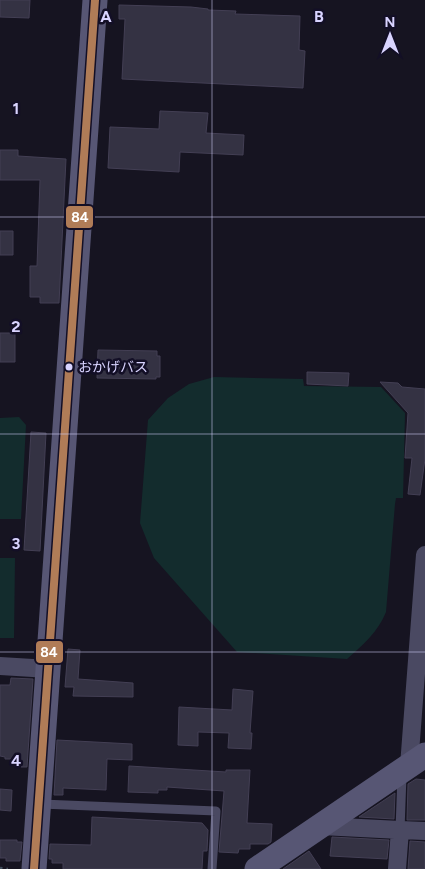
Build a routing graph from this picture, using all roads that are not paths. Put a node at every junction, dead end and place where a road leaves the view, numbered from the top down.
1 (95, 0) edge
2 (425, 557) edge
3 (0, 666) edge
4 (49, 668) junction
5 (415, 764) edge
6 (38, 804) junction
7 (320, 826) junction
8 (400, 830) junction
9 (425, 831) edge
10 (34, 869) edge
11 (212, 869) edge
12 (257, 869) edge
13 (397, 869) edge

1 - 4 main road
2 - 5 street
3 - 4 street
4 - 6 main road
5 - 7 main road
5 - 8 lane
6 - 10 main road
6 - 11 lane
7 - 8 street
7 - 12 main road
8 - 9 street
8 - 13 street

